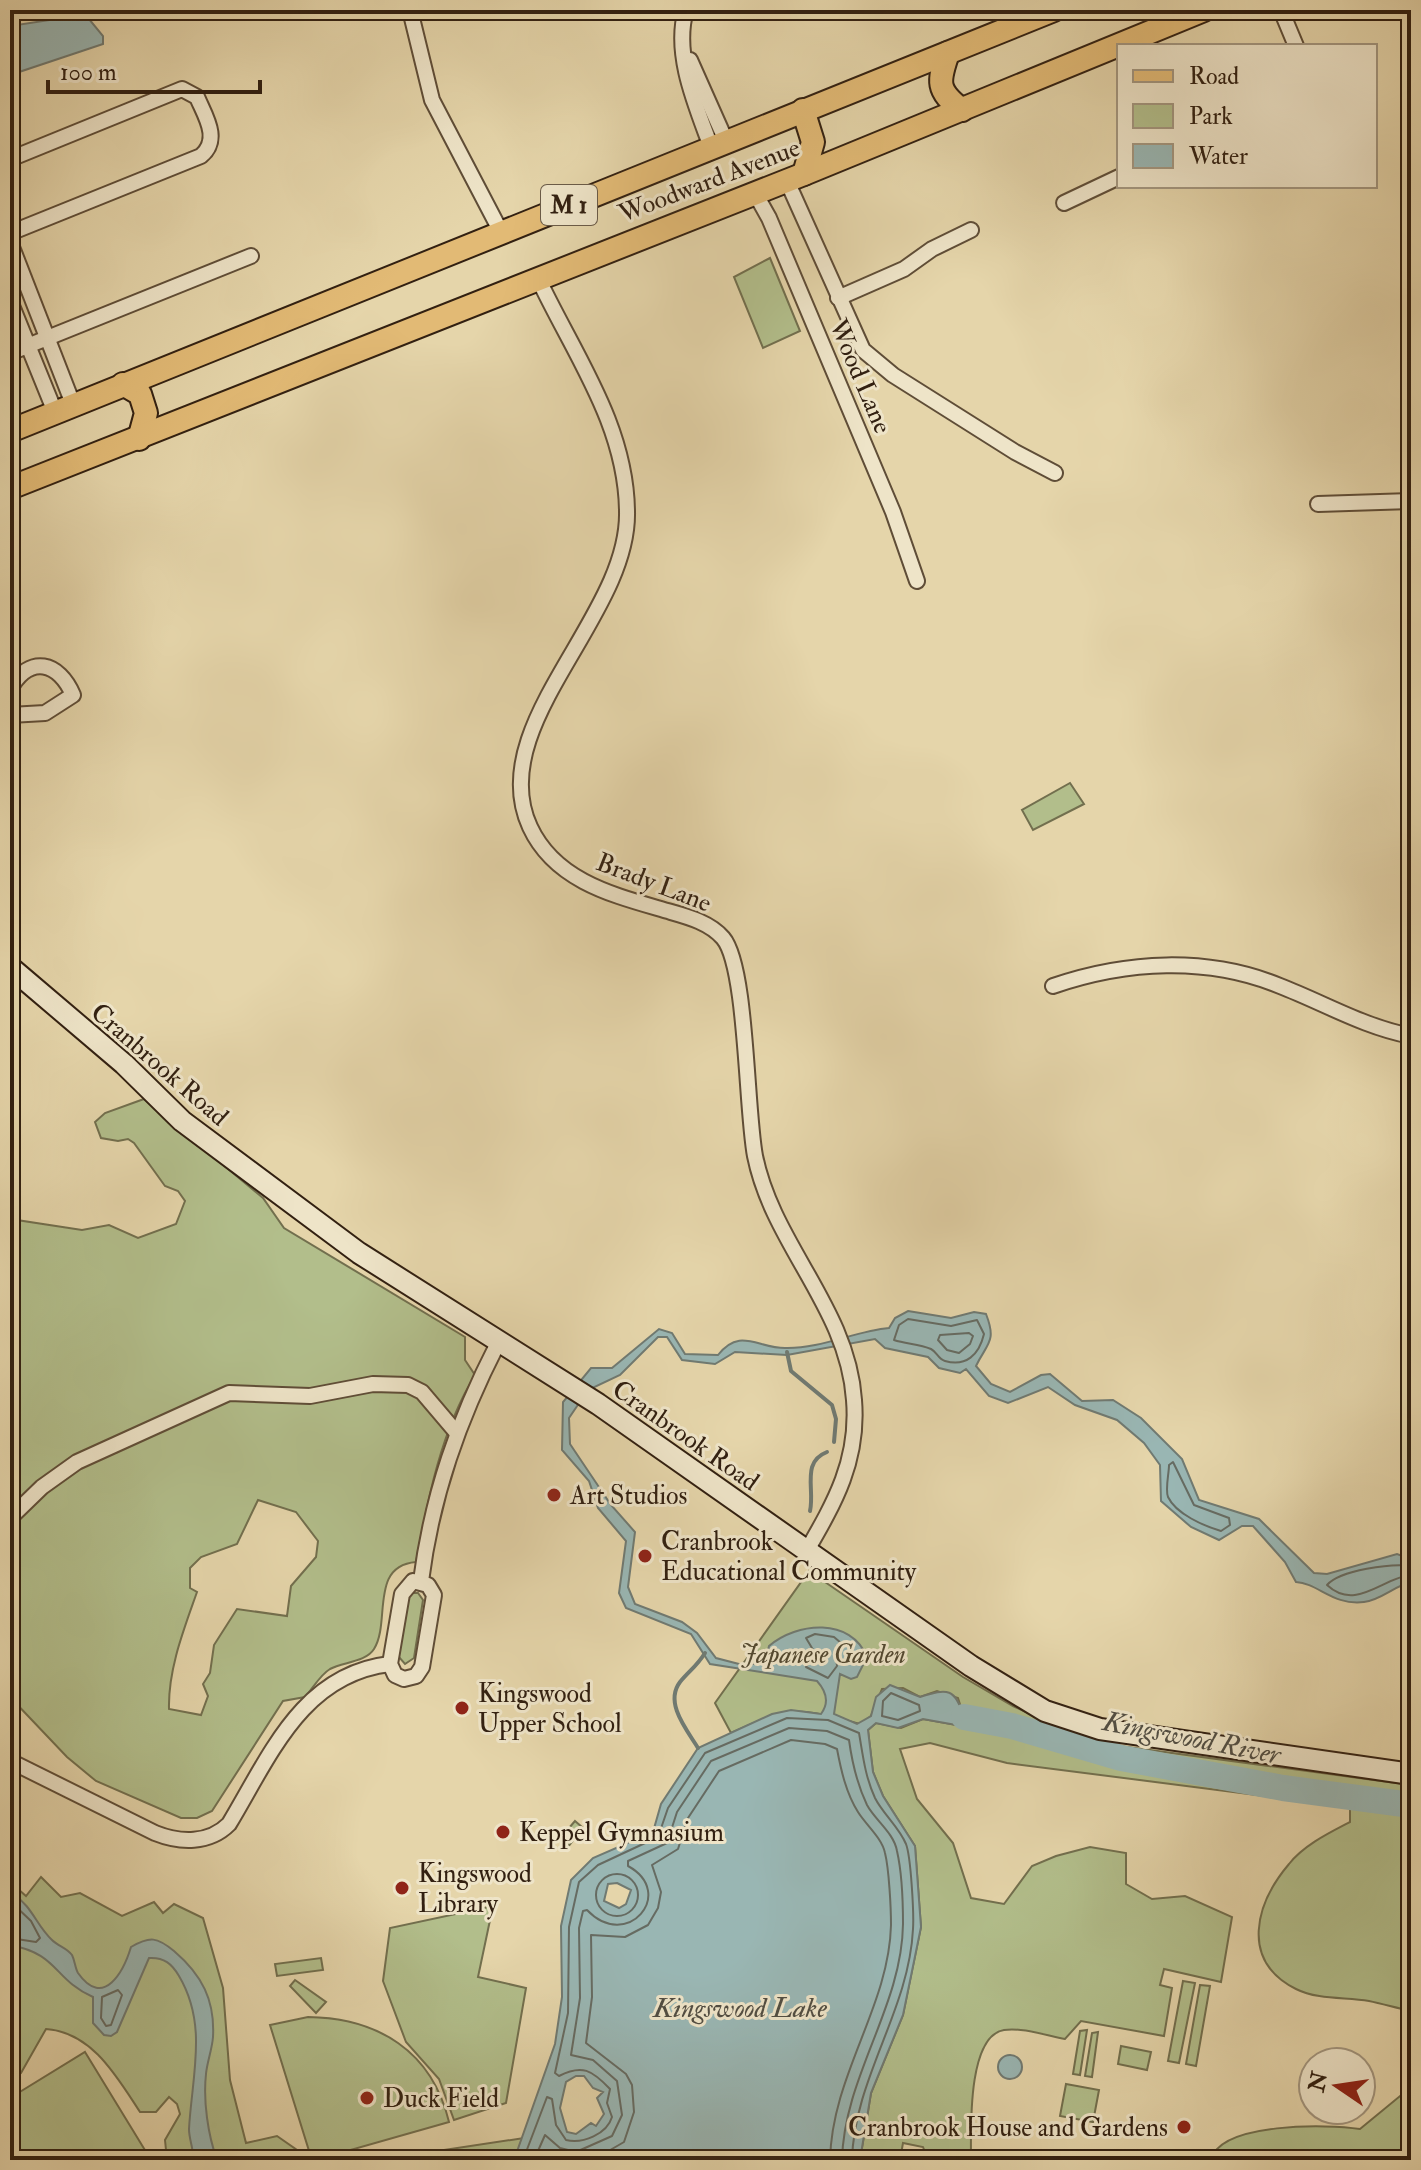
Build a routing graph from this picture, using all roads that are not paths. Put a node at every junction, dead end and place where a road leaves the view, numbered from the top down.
1 (410, 10) edge
2 (686, 10) edge
3 (1054, 10) edge
4 (1204, 10) edge
5 (1281, 10) edge
6 (1122, 44) edge
7 (1295, 44) edge
8 (1117, 46) edge
9 (948, 53) junction
10 (803, 110) junction
11 (962, 110) junction
12 (718, 144) junction
13 (10, 159) edge
14 (796, 177) junction
15 (1117, 178) edge
16 (755, 193) junction
17 (1064, 203) dead end
18 (971, 230) dead end
19 (501, 232) junction
20 (10, 233) edge
21 (10, 242) edge
22 (251, 256) dead end
23 (538, 278) junction
24 (838, 298) junction
25 (10, 301) edge
26 (48, 338) junction
27 (28, 346) junction
28 (10, 353) edge
29 (123, 384) junction
30 (64, 408) junction
31 (10, 431) edge
32 (139, 439) junction
33 (1055, 473) dead end
34 (10, 488) edge
35 (1411, 501) edge
36 (1318, 504) dead end
37 (917, 581) dead end
38 (10, 689) edge
39 (10, 715) edge
40 (10, 967) edge
41 (1053, 986) dead end
42 (1411, 1036) edge
43 (498, 1343) junction
44 (456, 1432) junction
45 (10, 1518) edge
46 (806, 1552) junction
47 (421, 1581) junction
48 (390, 1664) junction
49 (10, 1761) edge
50 (1411, 1774) edge

1 - 19 street
2 - 12 street
3 - 9 main road, Woodward Avenue / M 1
4 - 6 main road, Woodward Avenue / M 1
5 - 7 street
8 - 11 main road, Woodward Avenue / M 1
9 - 10 main road, Woodward Avenue / M 1
9 - 11 main road
10 - 12 main road, Woodward Avenue / M 1
10 - 14 main road
11 - 14 main road, Woodward Avenue / M 1
12 - 19 main road, Woodward Avenue / M 1
13 - 20 street
14 - 16 main road, Woodward Avenue / M 1
14 - 24 street
15 - 17 street
16 - 23 main road, Woodward Avenue / M 1
16 - 37 street, Wood Lane
18 - 24 street
19 - 29 main road, Woodward Avenue / M 1
21 - 26 street
22 - 26 street
23 - 32 main road, Woodward Avenue / M 1
23 - 46 street, Brady Lane
24 - 33 street
25 - 27 street
26 - 27 street
26 - 30 street
27 - 28 street
27 - 30 street
29 - 30 main road, M 1
29 - 32 main road
30 - 31 main road, M 1
32 - 34 main road, Woodward Avenue / M 1
35 - 36 street
38 - 39 street
40 - 43 street, Cranbrook Road
41 - 42 street
43 - 44 street
43 - 46 street, Cranbrook Road
44 - 45 street
44 - 47 street
46 - 50 street, Cranbrook Road
47 - 48 street
47 - 48 street
48 - 49 street

